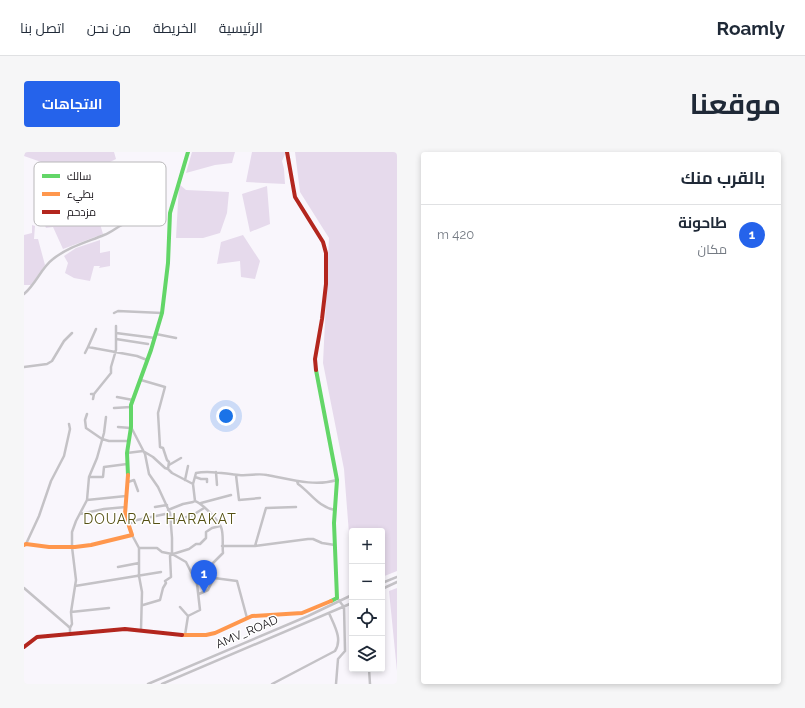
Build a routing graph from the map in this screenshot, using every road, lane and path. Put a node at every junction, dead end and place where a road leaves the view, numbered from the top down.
1 (188, 152) edge
2 (288, 152) edge
3 (119, 226) edge
4 (24, 294) edge
5 (114, 313) dead end
6 (162, 313) junction
7 (116, 326) dead end
8 (96, 329) dead end
9 (72, 333) dead end
10 (116, 333) junction
11 (156, 336) junction
12 (176, 338) dead end
13 (116, 339) junction
14 (148, 344) dead end
15 (88, 347) junction
16 (85, 353) dead end
17 (116, 353) junction
18 (147, 360) junction
19 (24, 367) edge
20 (141, 380) junction
21 (117, 397) dead end
22 (93, 399) dead end
23 (132, 400) junction
24 (131, 407) junction
25 (114, 408) dead end
26 (87, 414) dead end
27 (106, 417) dead end
28 (69, 424) dead end
29 (118, 427) dead end
30 (131, 427) junction
31 (102, 439) junction
32 (128, 441) junction
33 (143, 450) junction
34 (127, 453) junction
35 (181, 458) dead end
36 (127, 464) junction
37 (169, 465) junction
38 (188, 466) dead end
39 (168, 469) junction
40 (216, 472) junction
41 (236, 475) junction
42 (89, 477) junction
43 (194, 477) junction
44 (185, 480) junction
45 (337, 480) junction
46 (297, 481) junction
47 (128, 482) junction
48 (207, 482) dead end
49 (193, 484) junction
50 (217, 485) dead end
51 (138, 491) dead end
52 (231, 495) dead end
53 (126, 496) junction
54 (260, 498) dead end
55 (87, 500) junction
56 (195, 500) junction
57 (201, 503) junction
58 (167, 505) junction
59 (126, 507) junction
60 (155, 507) dead end
61 (296, 507) dead end
62 (204, 508) junction
63 (335, 510) junction
64 (169, 511) junction
65 (80, 514) junction
66 (171, 522) junction
67 (129, 524) junction
68 (221, 526) junction
69 (132, 535) junction
70 (25, 544) edge
71 (335, 545) junction
72 (222, 546) junction
73 (255, 546) junction
74 (72, 547) junction
75 (139, 548) junction
76 (172, 554) junction
77 (139, 562) junction
78 (118, 567) dead end
79 (161, 572) dead end
80 (139, 576) junction
81 (397, 576) edge
82 (214, 578) junction
83 (385, 582) edge
84 (397, 582) edge
85 (75, 586) junction
86 (24, 588) edge
87 (385, 588) edge
88 (199, 594) junction
89 (349, 596) edge
90 (339, 599) junction
91 (349, 604) edge
92 (143, 605) junction
93 (180, 607) dead end
94 (344, 607) junction
95 (109, 608) dead end
96 (70, 612) junction
97 (329, 613) junction
98 (188, 616) junction
99 (247, 618) junction
100 (70, 628) junction
101 (141, 631) junction
102 (70, 633) junction
103 (185, 635) junction
104 (24, 647) edge
105 (369, 672) edge
106 (148, 684) edge
107 (162, 684) edge
108 (272, 684) edge
109 (336, 684) edge
110 (370, 684) edge

1 - 6 street
2 - 45 street
3 - 4 street
5 - 6 street
6 - 11 street
7 - 10 street
8 - 15 street
9 - 19 street
10 - 11 street
10 - 13 street
11 - 12 street
11 - 18 street
13 - 14 street
13 - 17 street
15 - 16 street
15 - 17 street
17 - 18 street
17 - 22 street
18 - 20 street
20 - 23 street
20 - 37 street
21 - 23 street
23 - 24 street
24 - 25 street
24 - 30 street
26 - 31 street
27 - 31 street
28 - 70 street
29 - 30 street
30 - 32 street
30 - 33 street
31 - 32 street
31 - 42 street
32 - 34 street
33 - 34 street
33 - 39 street
33 - 58 street
34 - 36 street
35 - 37 street
36 - 42 street
36 - 47 street
37 - 39 street
38 - 44 street
39 - 44 street
40 - 41 street
40 - 43 street
40 - 50 street
41 - 46 street
41 - 54 street
42 - 55 street
43 - 48 street
43 - 49 street
44 - 49 street
45 - 46 street
45 - 63 street
46 - 63 street
47 - 51 street
47 - 53 street
49 - 56 street
52 - 57 street
53 - 55 street
53 - 59 street
55 - 65 street
56 - 57 street
56 - 64 street
57 - 62 street
58 - 60 street
58 - 64 street
59 - 65 street
59 - 67 street
61 - 73 street
62 - 66 street
62 - 68 street
63 - 71 street
64 - 66 street
64 - 67 street
65 - 74 street
66 - 76 street
67 - 69 street
68 - 72 street
68 - 76 street
69 - 74 street
69 - 75 street
70 - 74 street
71 - 73 street
71 - 90 street
72 - 73 street
72 - 82 street
74 - 85 street
75 - 76 street
75 - 77 street
76 - 88 street
76 - 92 street
77 - 78 street
77 - 80 street
79 - 80 street
80 - 85 street
80 - 92 street
81 - 83 street
82 - 88 street
82 - 99 street
84 - 87 street
85 - 96 street
86 - 100 street
88 - 98 street
89 - 90 street, AMV_ROAD
90 - 94 street
90 - 99 street
90 - 106 street, AMV_ROAD
91 - 94 street
92 - 101 street
93 - 98 street
94 - 97 street
94 - 109 street
95 - 96 street
96 - 100 street
97 - 107 street
97 - 108 street
98 - 103 street
99 - 103 street
100 - 102 street
101 - 102 street
101 - 103 street
102 - 104 street
105 - 110 street

